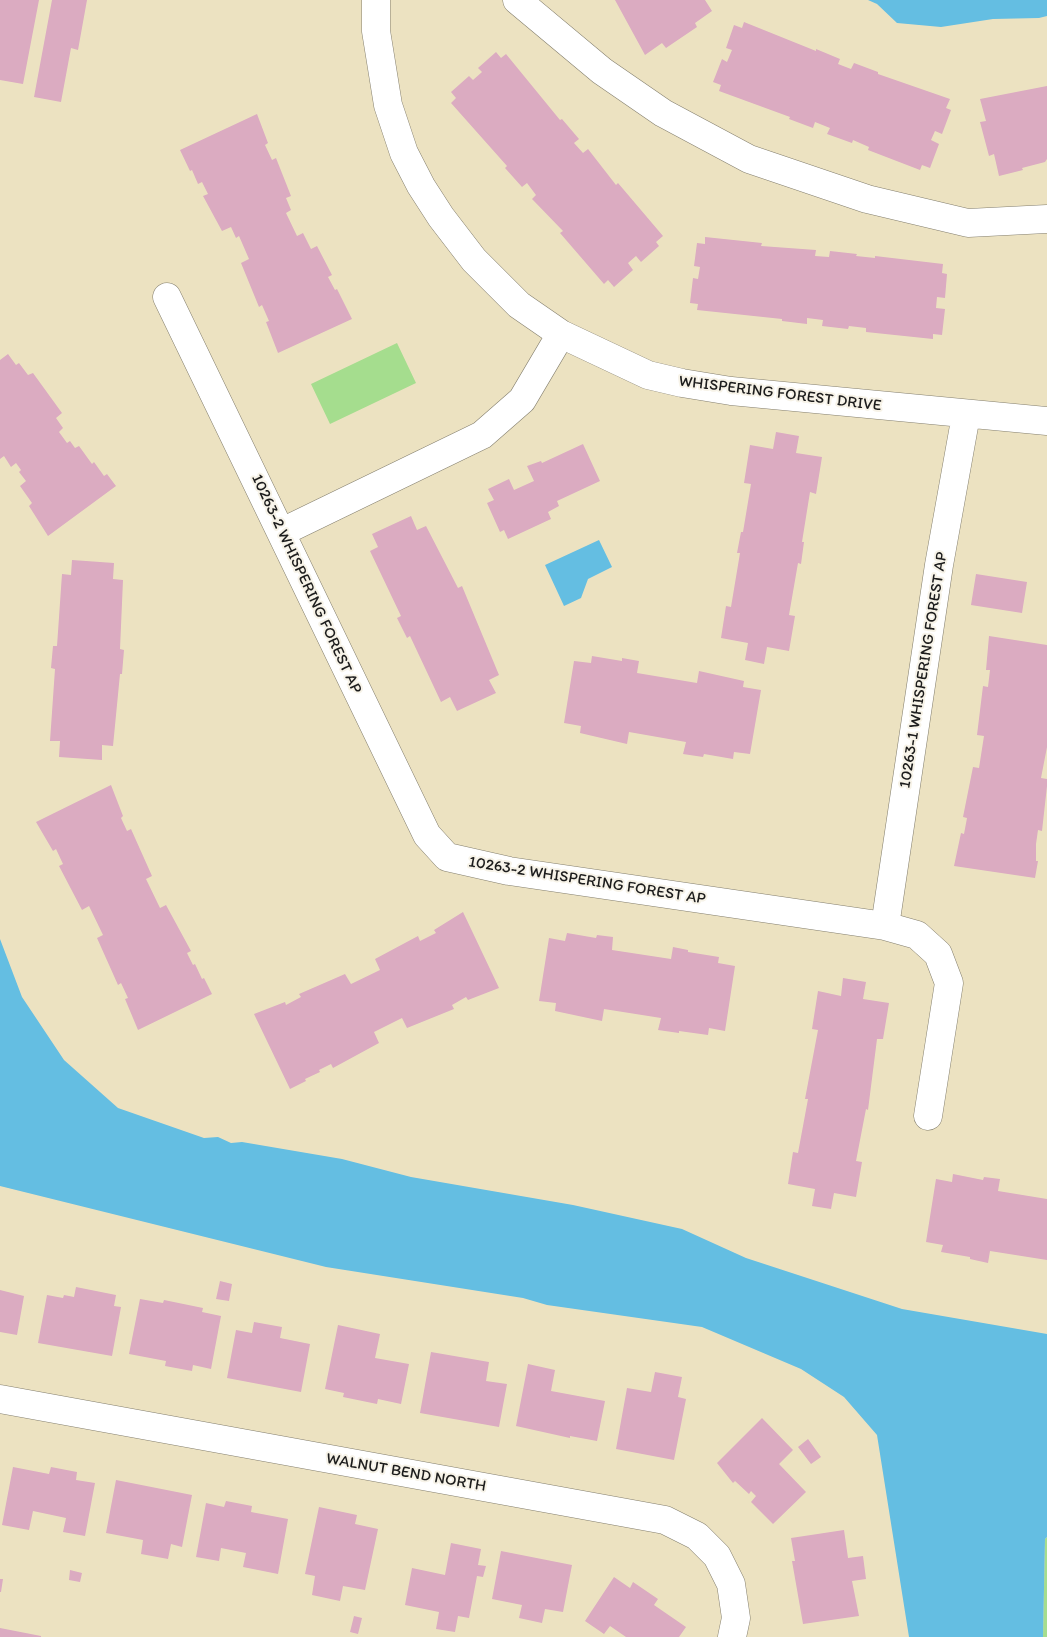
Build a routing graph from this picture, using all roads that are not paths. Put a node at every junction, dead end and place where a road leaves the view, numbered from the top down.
1 (376, 0) edge
2 (516, 0) edge
3 (1047, 219) edge
4 (167, 296) dead end
5 (561, 334) junction
6 (966, 415) junction
7 (1047, 421) edge
8 (282, 532) junction
9 (885, 926) junction
10 (928, 1116) dead end
11 (0, 1399) edge
12 (732, 1637) edge

1 - 5 street, WHISPERING FOREST DRIVE
2 - 3 street
4 - 8 street, 10263-2 WHISPERING FOREST AP
5 - 6 street, WHISPERING FOREST DRIVE
5 - 8 street
6 - 7 street, WHISPERING FOREST DRIVE
6 - 9 street, 10263-1 WHISPERING FOREST AP
8 - 9 street, 10263-2 WHISPERING FOREST AP
9 - 10 street, 10263-2 WHISPERING FOREST AP
11 - 12 street, WALNUT BEND NORTH

